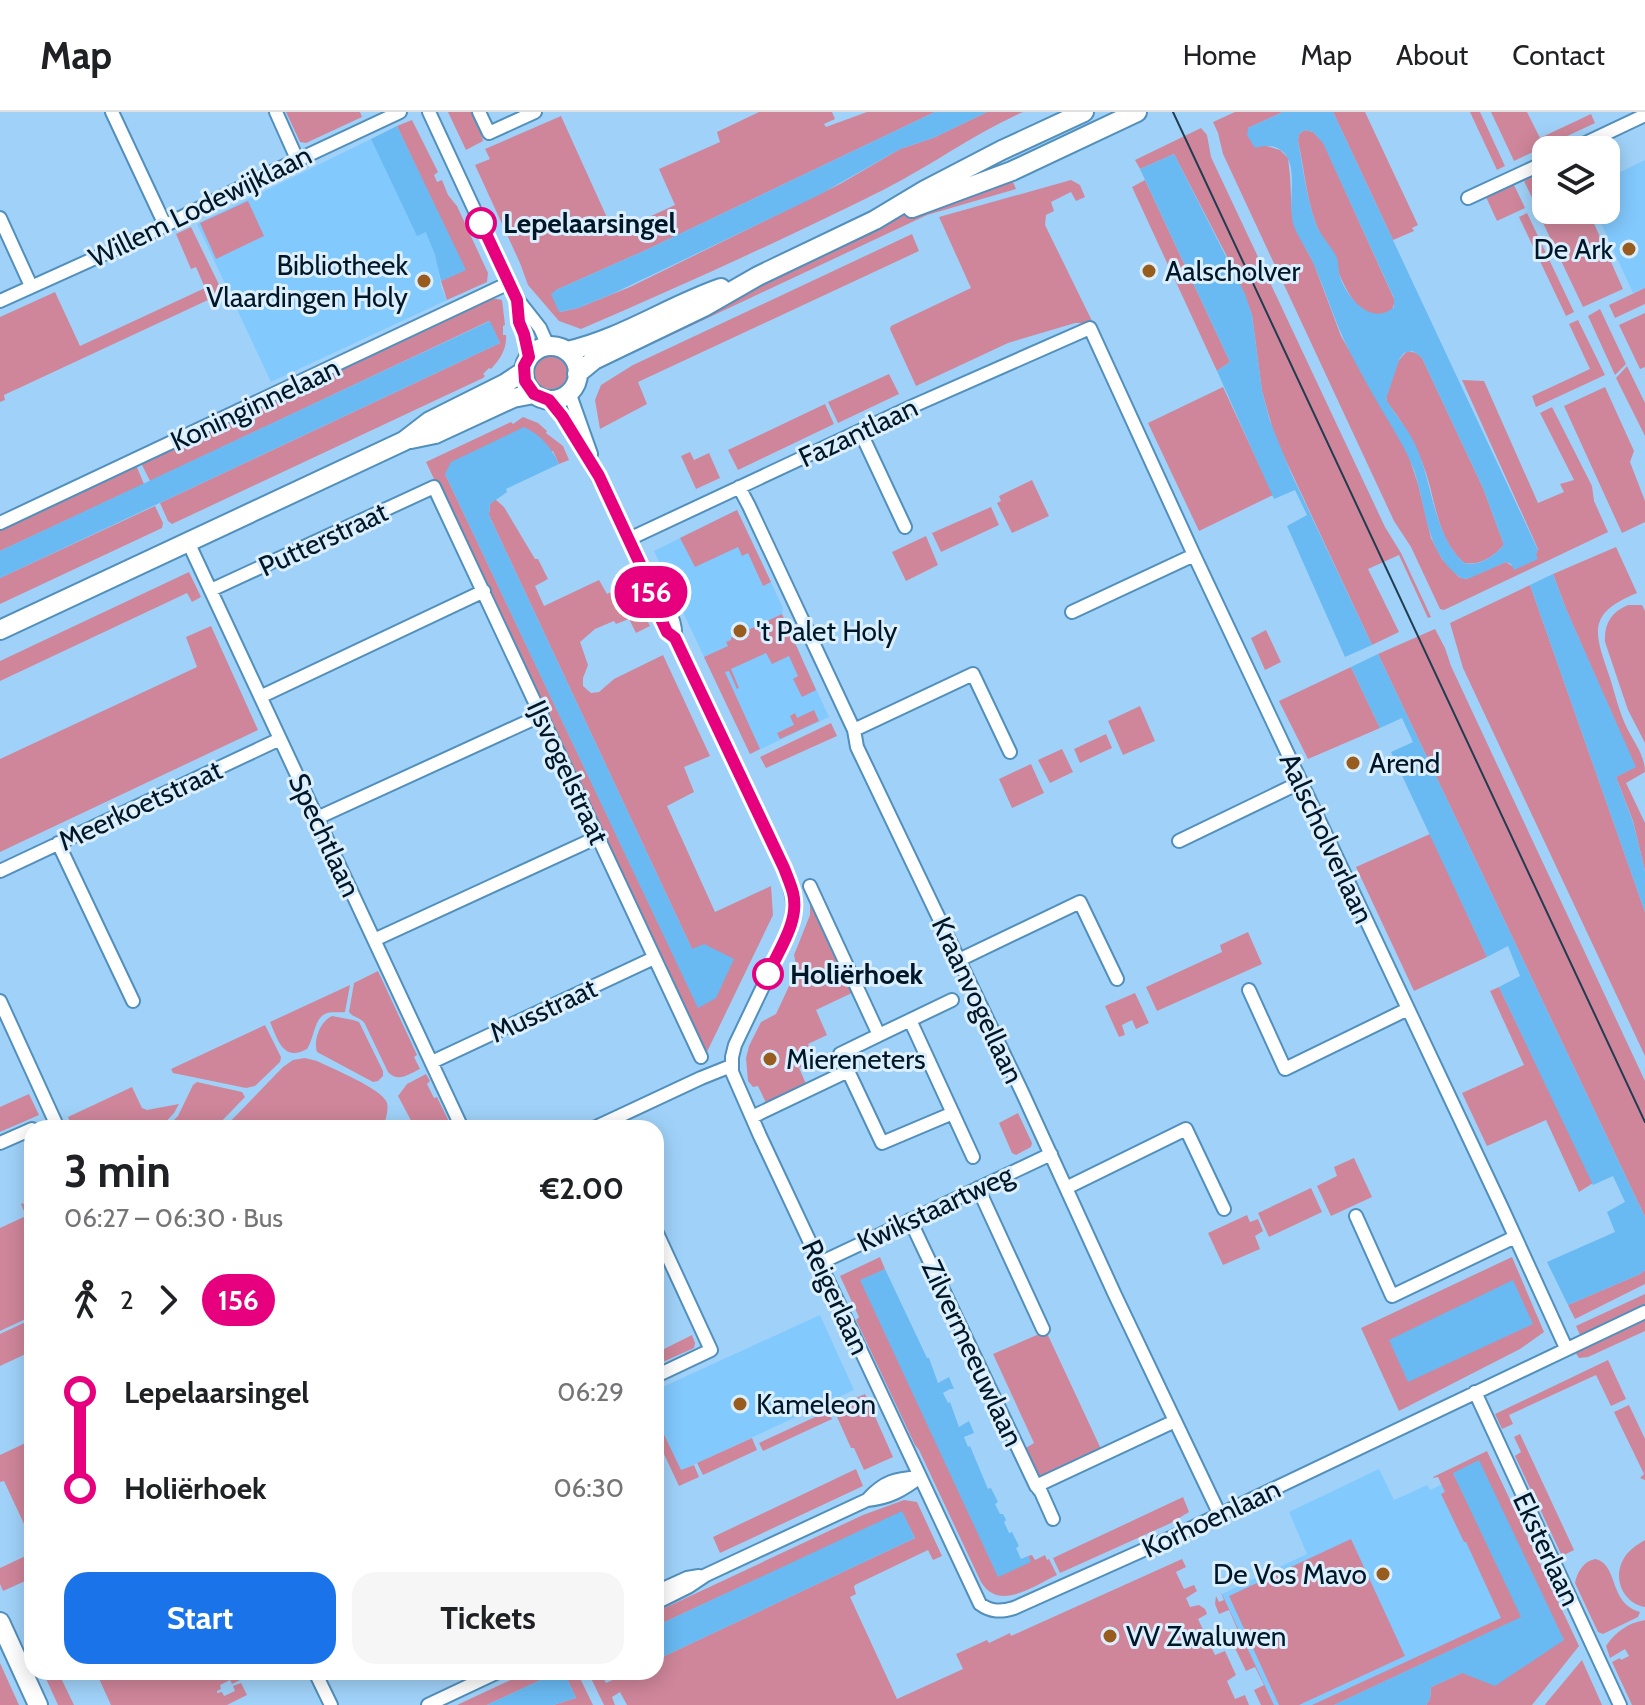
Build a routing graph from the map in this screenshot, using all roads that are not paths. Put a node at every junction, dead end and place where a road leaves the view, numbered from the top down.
1 (112, 112) edge
2 (276, 112) edge
3 (400, 112) edge
4 (429, 112) edge
5 (479, 112) edge
6 (535, 112) edge
7 (1084, 112) edge
8 (1137, 112) edge
9 (1645, 115) edge
10 (1601, 136) edge
11 (297, 159) junction
12 (1532, 168) edge
13 (1468, 198) dead end
14 (0, 218) edge
15 (875, 220) junction
16 (165, 225) junction
17 (758, 276) junction
18 (509, 283) junction
19 (31, 286) junction
20 (517, 300) junction
21 (0, 301) edge
22 (1090, 328) joint
23 (548, 346) junction
24 (567, 351) junction
25 (526, 364) junction
26 (577, 374) junction
27 (569, 392) junction
28 (542, 397) junction
29 (860, 431) junction
30 (404, 441) junction
31 (599, 476) junction
32 (434, 487) joint
33 (739, 487) junction
34 (0, 523) edge
35 (905, 527) dead end
36 (629, 539) junction
37 (188, 542) junction
38 (1194, 555) junction
39 (211, 590) junction
40 (484, 591) junction
41 (1072, 612) dead end
42 (0, 630) edge
43 (262, 696) junction
44 (542, 715) junction
45 (854, 730) junction
46 (280, 739) junction
47 (1010, 752) dead end
48 (1301, 782) junction
49 (317, 818) junction
50 (598, 837) junction
51 (1179, 841) dead end
52 (58, 843) junction
53 (0, 871) edge
54 (810, 886) dead end
55 (374, 940) junction
56 (654, 958) junction
57 (959, 960) junction
58 (1117, 979) dead end
59 (1249, 990) dead end
60 (952, 1000) dead end
61 (0, 1001) edge
62 (133, 1001) dead end
63 (1408, 1009) junction
64 (910, 1020) junction
65 (879, 1035) junction
66 (701, 1057) dead end
67 (432, 1062) junction
68 (731, 1066) junction
69 (848, 1071) junction
70 (953, 1113) junction
71 (752, 1117) junction
72 (55, 1120) edge
73 (458, 1120) edge
74 (614, 1120) edge
75 (24, 1132) edge
76 (0, 1143) edge
77 (1051, 1154) junction
78 (973, 1157) dead end
79 (978, 1188) junction
80 (1066, 1188) junction
81 (1224, 1209) dead end
82 (1356, 1216) dead end
83 (910, 1220) junction
84 (1515, 1237) junction
85 (664, 1248) edge
86 (820, 1263) junction
87 (1645, 1312) edge
88 (1043, 1329) dead end
89 (1566, 1348) junction
90 (664, 1372) edge
91 (1475, 1392) junction
92 (1175, 1421) junction
93 (920, 1477) junction
94 (1036, 1486) junction
95 (1219, 1513) junction
96 (1053, 1519) dead end
97 (706, 1575) junction
98 (664, 1588) edge
99 (664, 1599) edge
100 (0, 1622) edge
101 (24, 1674) edge
102 (27, 1680) edge
103 (319, 1680) edge
104 (481, 1680) edge
105 (38, 1705) edge
106 (331, 1705) edge
107 (428, 1705) edge
108 (1620, 1705) edge

1 - 16 street
2 - 11 street
3 - 11 street, Willem Lodewijklaan
4 - 18 street
5 - 6 street
7 - 15 street
8 - 15 street
9 - 10 street
11 - 16 street, Willem Lodewijklaan
12 - 13 street
14 - 19 street
15 - 17 street
16 - 19 street, Willem Lodewijklaan
17 - 24 street
17 - 26 street
18 - 20 street
18 - 34 street, Koninginnelaan
19 - 21 street, Willem Lodewijklaan
20 - 23 street
20 - 25 street
22 - 29 street, Fazantlaan
22 - 38 street, Aalscholverlaan
23 - 24 street
23 - 25 street
24 - 26 street
25 - 28 street
25 - 30 street
26 - 27 street
27 - 28 street
27 - 31 street
28 - 30 street
28 - 31 street
29 - 33 street, Fazantlaan
29 - 35 street
30 - 37 street
31 - 36 street
32 - 39 street, Putterstraat
32 - 40 street, IJsvogelstraat
33 - 36 street, Fazantlaan
33 - 45 street, Kraanvogellaan
36 - 68 street
37 - 39 street, Spechtlaan
37 - 42 street
38 - 41 street
38 - 48 street, Aalscholverlaan
39 - 43 street, Spechtlaan
40 - 43 street
40 - 44 street, IJsvogelstraat
43 - 46 street, Spechtlaan
44 - 49 street
44 - 50 street, IJsvogelstraat
45 - 47 street
45 - 57 street, Kraanvogellaan
46 - 49 street, Spechtlaan
46 - 52 street, Meerkoetstraat
48 - 51 street
48 - 63 street, Aalscholverlaan
49 - 55 street, Spechtlaan
50 - 55 street
50 - 56 street, IJsvogelstraat
52 - 53 street, Meerkoetstraat
52 - 62 street
54 - 65 street
55 - 67 street, Spechtlaan
56 - 66 street, IJsvogelstraat
56 - 67 street, Musstraat
57 - 58 street
57 - 77 street, Kraanvogellaan
59 - 63 street
60 - 64 street, Kraanvogellaan
61 - 72 street
63 - 84 street, Aalscholverlaan
64 - 65 street
64 - 70 street
65 - 69 street
67 - 73 street, Spechtlaan
68 - 71 street, Reigerlaan
68 - 74 street
69 - 70 street
69 - 71 street
70 - 78 street
71 - 86 street, Reigerlaan
75 - 76 street
77 - 79 street, Kwikstaartweg
77 - 80 street, Kraanvogellaan
79 - 83 street, Kwikstaartweg
79 - 88 street
80 - 81 street
80 - 92 street, Kraanvogellaan
82 - 84 street
83 - 86 street, Kwikstaartweg
83 - 94 street, Zilvermeeuwlaan
84 - 89 street, Aalscholverlaan
85 - 90 street
86 - 93 street, Reigerlaan
87 - 89 street, Korhoenlaan
89 - 91 street, Korhoenlaan
91 - 95 street, Korhoenlaan
91 - 108 street, Eksterlaan
92 - 94 street
92 - 95 street, Kraanvogellaan
93 - 95 street, Korhoenlaan
93 - 97 street
94 - 96 street, Zilvermeeuwlaan
97 - 98 street
97 - 99 street
100 - 101 street
102 - 105 street
103 - 106 street
104 - 107 street

